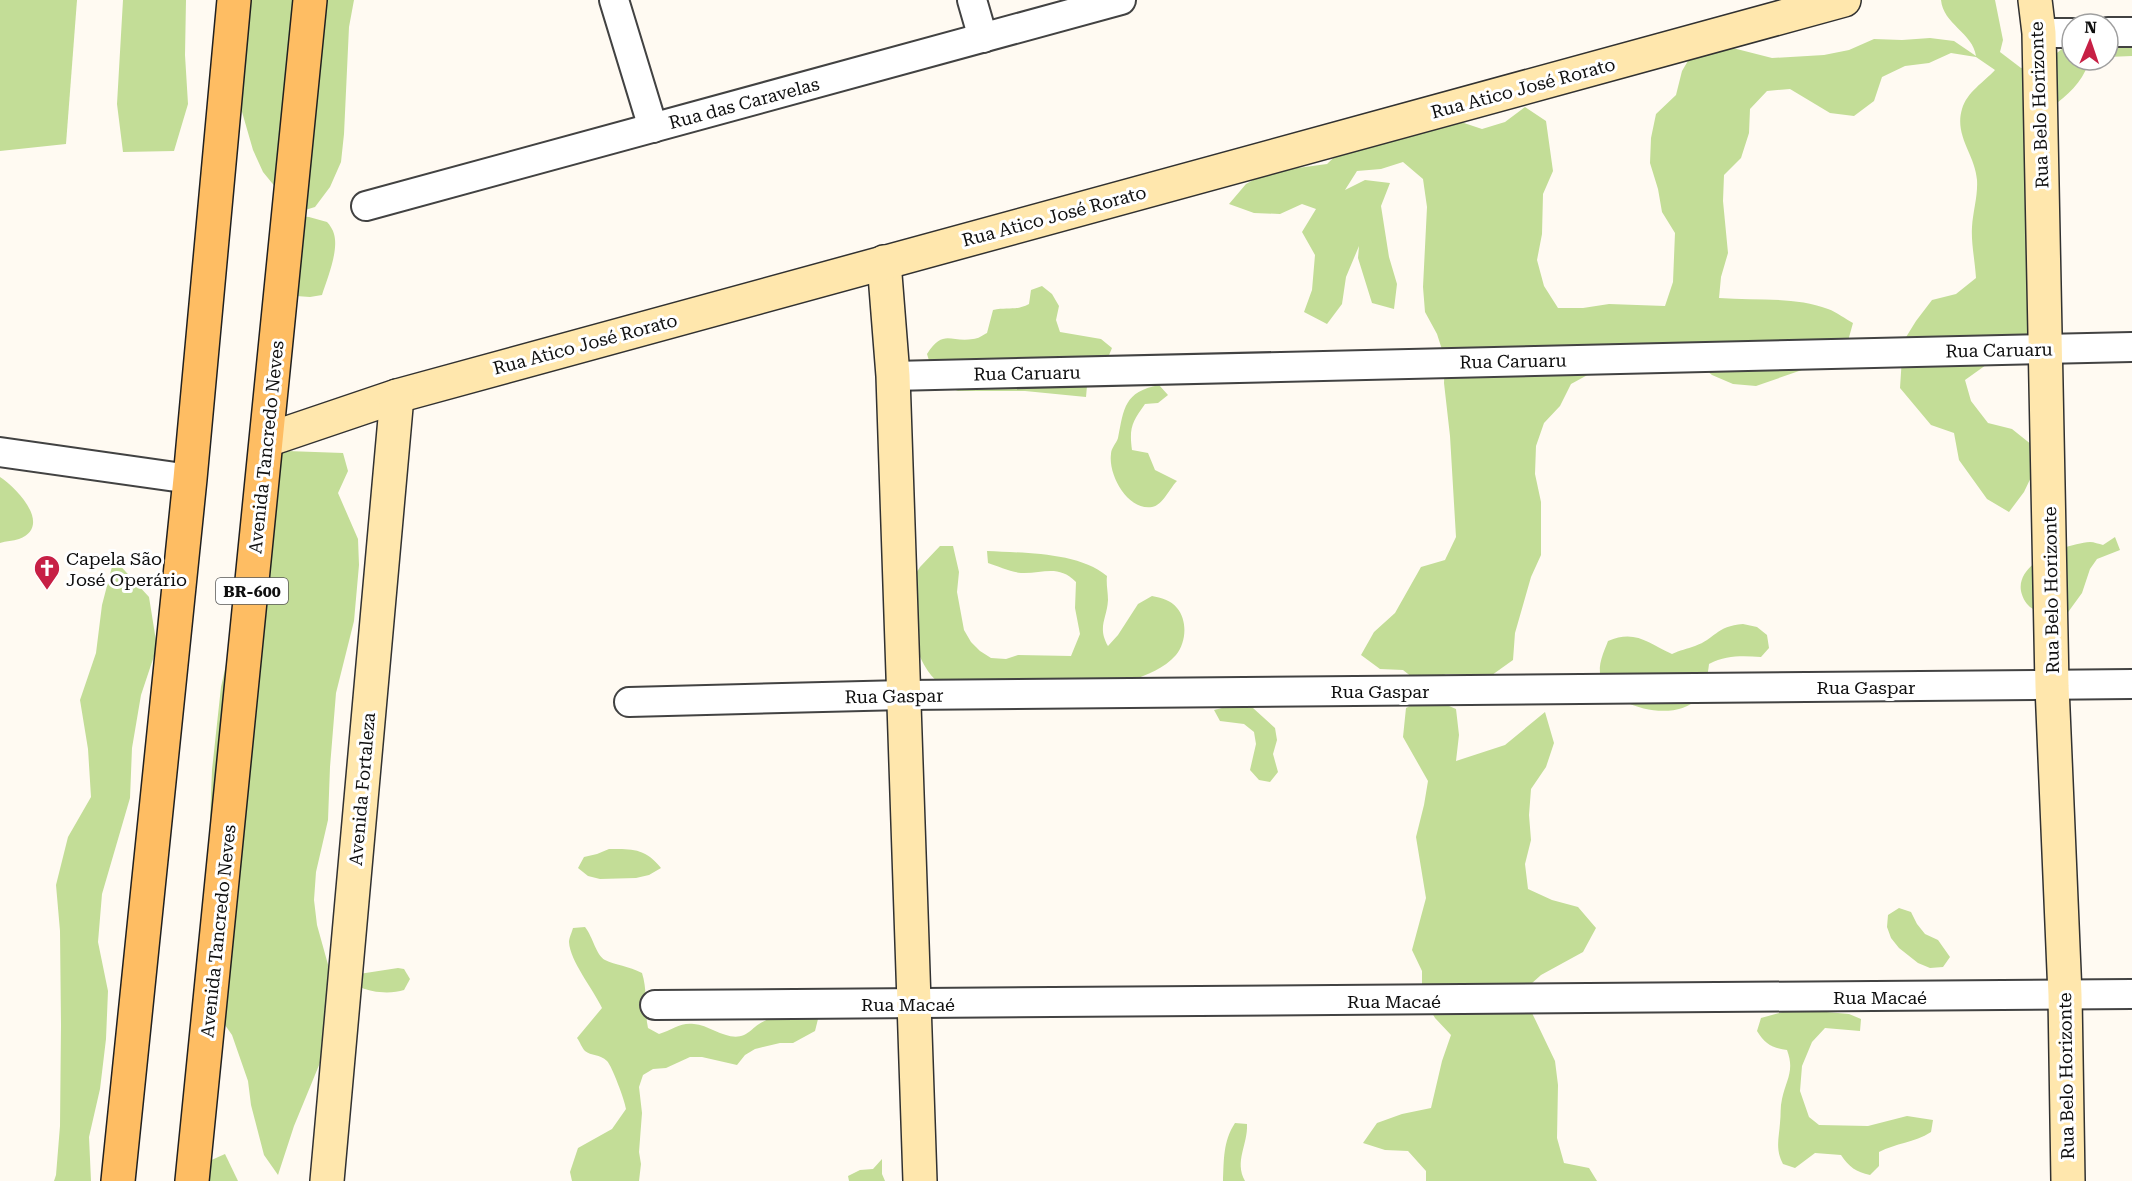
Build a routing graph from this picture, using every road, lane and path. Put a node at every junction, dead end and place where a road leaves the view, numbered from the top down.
1 (234, 0) edge
2 (310, 0) edge
3 (614, 0) edge
4 (972, 0) edge
5 (1121, 0) edge
6 (1844, 0) edge
7 (2035, 0) edge
8 (2038, 33) junction
9 (2060, 33) edge
10 (982, 38) junction
11 (653, 128) junction
12 (366, 206) dead end
13 (884, 262) junction
14 (2132, 347) edge
15 (2046, 349) junction
16 (894, 376) junction
17 (397, 396) junction
18 (267, 440) junction
19 (0, 452) edge
20 (190, 479) junction
21 (2132, 684) edge
22 (2052, 686) junction
23 (904, 695) junction
24 (628, 702) dead end
25 (2132, 994) edge
26 (2065, 995) junction
27 (914, 1004) junction
28 (656, 1005) dead end
29 (118, 1181) edge
30 (192, 1181) edge
31 (327, 1181) edge
32 (920, 1181) edge
33 (2068, 1181) edge

1 - 20 main road
2 - 18 main road, Avenida Tancredo Neves / BR-600
3 - 11 street
4 - 10 street
5 - 10 street, Rua das Caravelas
6 - 13 street, Rua Atico José Rorato
7 - 8 street, Rua Belo Horizonte
8 - 9 street
8 - 15 street, Rua Belo Horizonte
10 - 11 street, Rua das Caravelas
11 - 12 street, Rua das Caravelas
13 - 16 street
13 - 17 street, Rua Atico José Rorato
14 - 15 street, Rua Caruaru
15 - 16 street, Rua Caruaru
15 - 22 street, Rua Belo Horizonte
16 - 23 street
17 - 18 street, Rua Atico José Rorato
17 - 31 street, Avenida Fortaleza
18 - 30 main road, Avenida Tancredo Neves / BR-600
19 - 20 street
20 - 29 main road
21 - 22 street, Rua Gaspar
22 - 23 street, Rua Gaspar
22 - 26 street, Rua Belo Horizonte
23 - 24 street, Rua Gaspar
23 - 27 street
25 - 26 street, Rua Macaé
26 - 27 street, Rua Macaé
26 - 33 street, Rua Belo Horizonte
27 - 28 street, Rua Macaé
27 - 32 street

